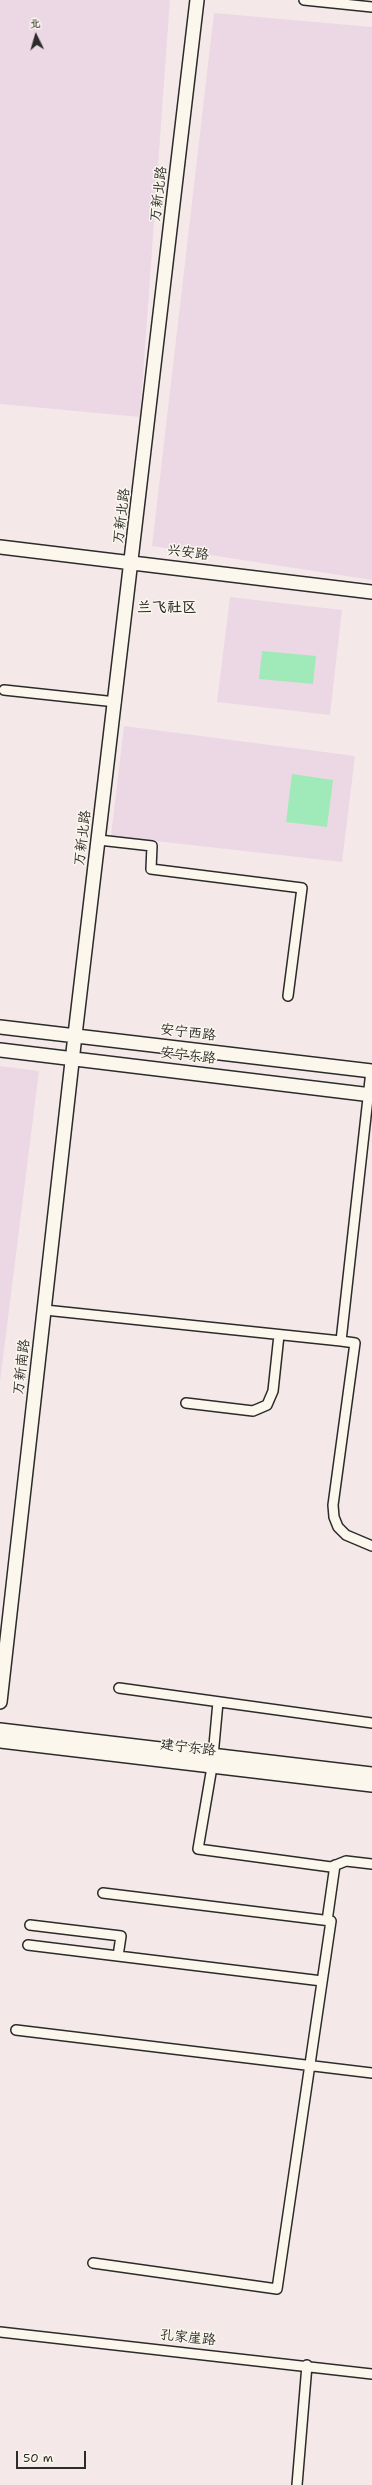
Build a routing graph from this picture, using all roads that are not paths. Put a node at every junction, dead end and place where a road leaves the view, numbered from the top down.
1 (198, 0) edge
2 (304, 0) edge
3 (372, 7) edge
4 (0, 547) edge
5 (132, 562) junction
6 (372, 592) edge
7 (4, 690) dead end
8 (116, 702) junction
9 (99, 840) junction
10 (288, 996) dead end
11 (0, 1027) edge
12 (75, 1035) junction
13 (0, 1050) edge
14 (72, 1058) junction
15 (371, 1071) edge
16 (370, 1094) edge
17 (45, 1310) junction
18 (279, 1335) junction
19 (341, 1341) junction
20 (186, 1403) dead end
21 (372, 1546) edge
22 (119, 1688) dead end
23 (0, 1702) edge
24 (218, 1702) junction
25 (372, 1723) edge
26 (0, 1730) edge
27 (0, 1741) edge
28 (213, 1762) junction
29 (372, 1774) edge
30 (372, 1785) edge
31 (372, 1864) edge
32 (335, 1865) junction
33 (103, 1893) dead end
34 (327, 1921) junction
35 (30, 1925) dead end
36 (28, 1945) dead end
37 (118, 1956) junction
38 (322, 1981) junction
39 (16, 2030) dead end
40 (310, 2066) junction
41 (372, 2073) edge
42 (93, 2263) dead end
43 (0, 2332) edge
44 (307, 2365) junction
45 (372, 2374) edge
46 (297, 2485) edge

1 - 5 main road, 万新北路
2 - 3 street
4 - 5 main road, 兴安路
5 - 6 main road, 兴安路
5 - 8 main road, 万新北路
7 - 8 street
8 - 9 main road, 万新北路
9 - 10 street
9 - 12 main road, 万新北路
11 - 12 main road, 安宁西路
12 - 14 main road, 万新南路
12 - 15 main road, 安宁西路
13 - 14 main road, 安宁东路
14 - 16 main road, 安宁东路
14 - 17 main road, 万新南路
15 - 16 street
16 - 19 street
17 - 18 street
17 - 23 main road, 万新南路
18 - 19 street
18 - 20 street
19 - 21 street
22 - 24 street
24 - 25 street
24 - 28 street
26 - 28 main road, 建宁东路
27 - 28 main road, 建宁东路
28 - 29 main road, 建宁东路
28 - 30 main road, 建宁东路
28 - 32 street
31 - 32 street
32 - 34 street
33 - 34 street
34 - 38 street
35 - 37 street
36 - 37 street
37 - 38 street
38 - 40 street
39 - 40 street
40 - 41 street
40 - 42 street
43 - 44 street, 孔家崖路
44 - 45 street, 孔家崖路
44 - 46 street

